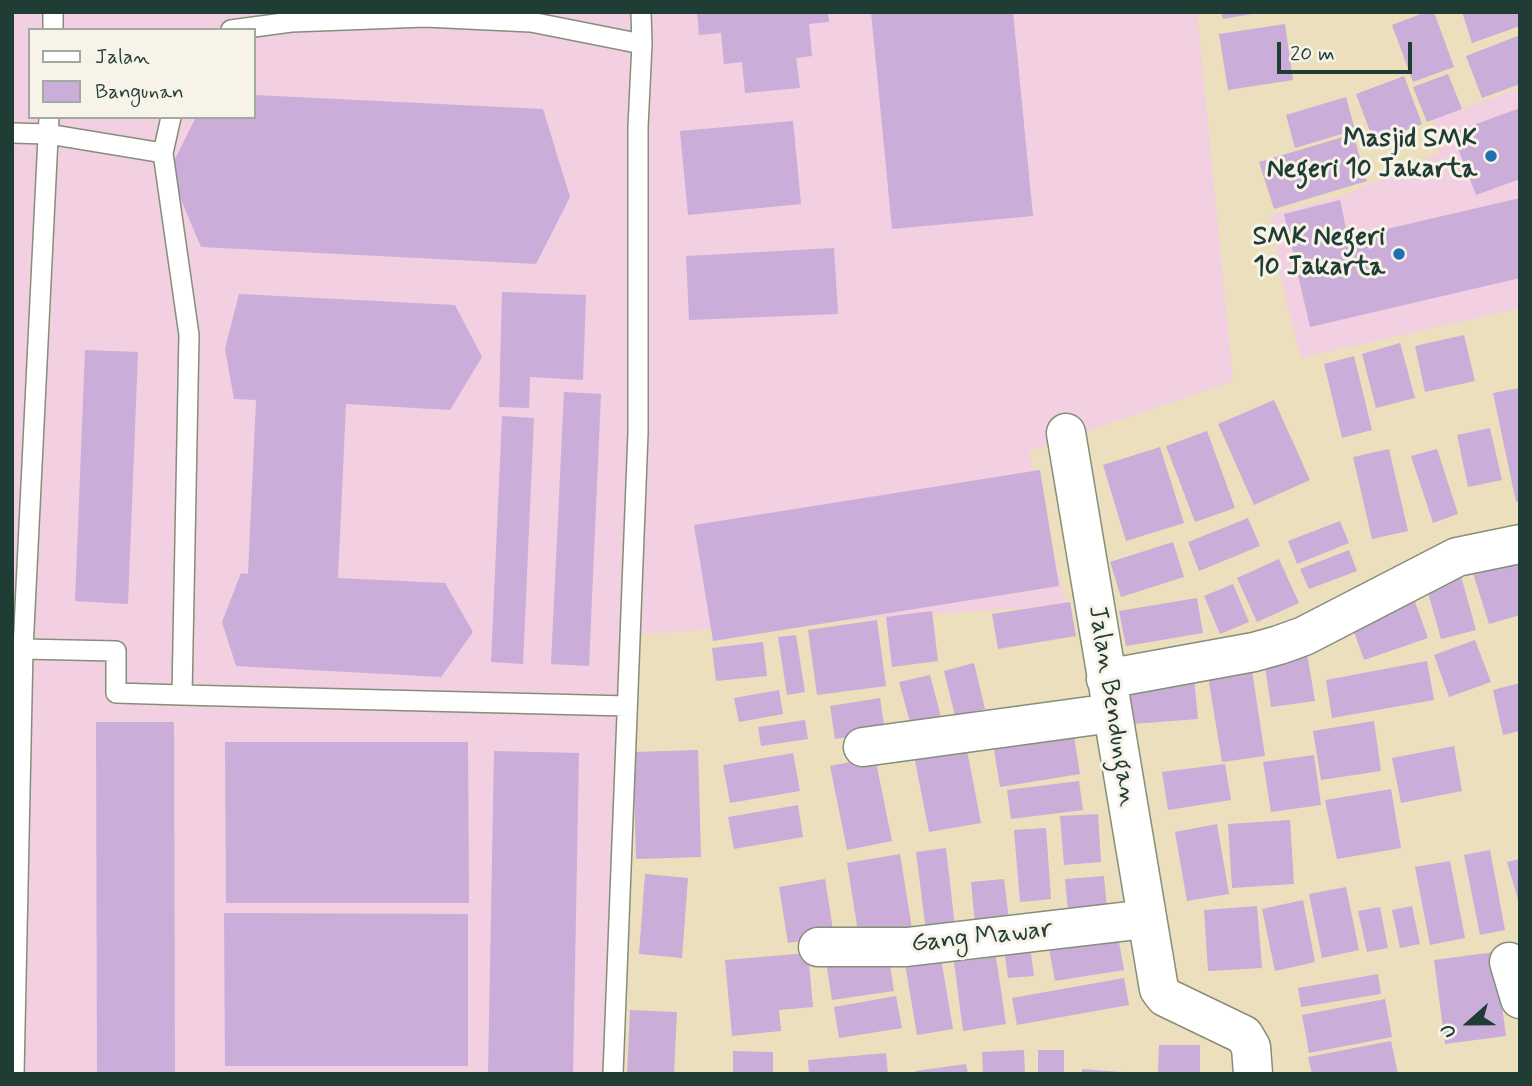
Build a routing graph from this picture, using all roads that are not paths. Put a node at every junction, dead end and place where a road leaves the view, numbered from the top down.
1 (641, 12) edge
2 (246, 28) edge
3 (642, 44) junction
4 (171, 119) edge
5 (48, 126) edge
6 (12, 133) edge
7 (163, 153) junction
8 (32, 431) junction
9 (12, 432) edge
10 (1066, 433) dead end
11 (1520, 544) edge
12 (23, 649) junction
13 (181, 695) junction
14 (1109, 696) junction
15 (627, 706) junction
16 (863, 747) dead end
17 (16, 809) edge
18 (14, 896) edge
19 (1146, 919) junction
20 (818, 947) dead end
21 (1509, 962) dead end
22 (1520, 999) edge
23 (14, 1074) edge
24 (613, 1074) edge
25 (1253, 1074) edge

1 - 3 lane
2 - 3 lane
3 - 15 lane
4 - 7 lane
5 - 6 lane
5 - 7 lane
5 - 8 lane
7 - 13 lane
8 - 9 lane
8 - 12 lane
10 - 14 street, Jalan Bendungan
11 - 14 street
12 - 13 lane
12 - 17 lane
13 - 15 lane
14 - 16 street
14 - 19 street, Jalan Bendungan
15 - 24 lane
17 - 18 lane
18 - 23 lane
19 - 20 street, Gang Mawar
19 - 25 street, Jalan Bendungan
21 - 22 street

